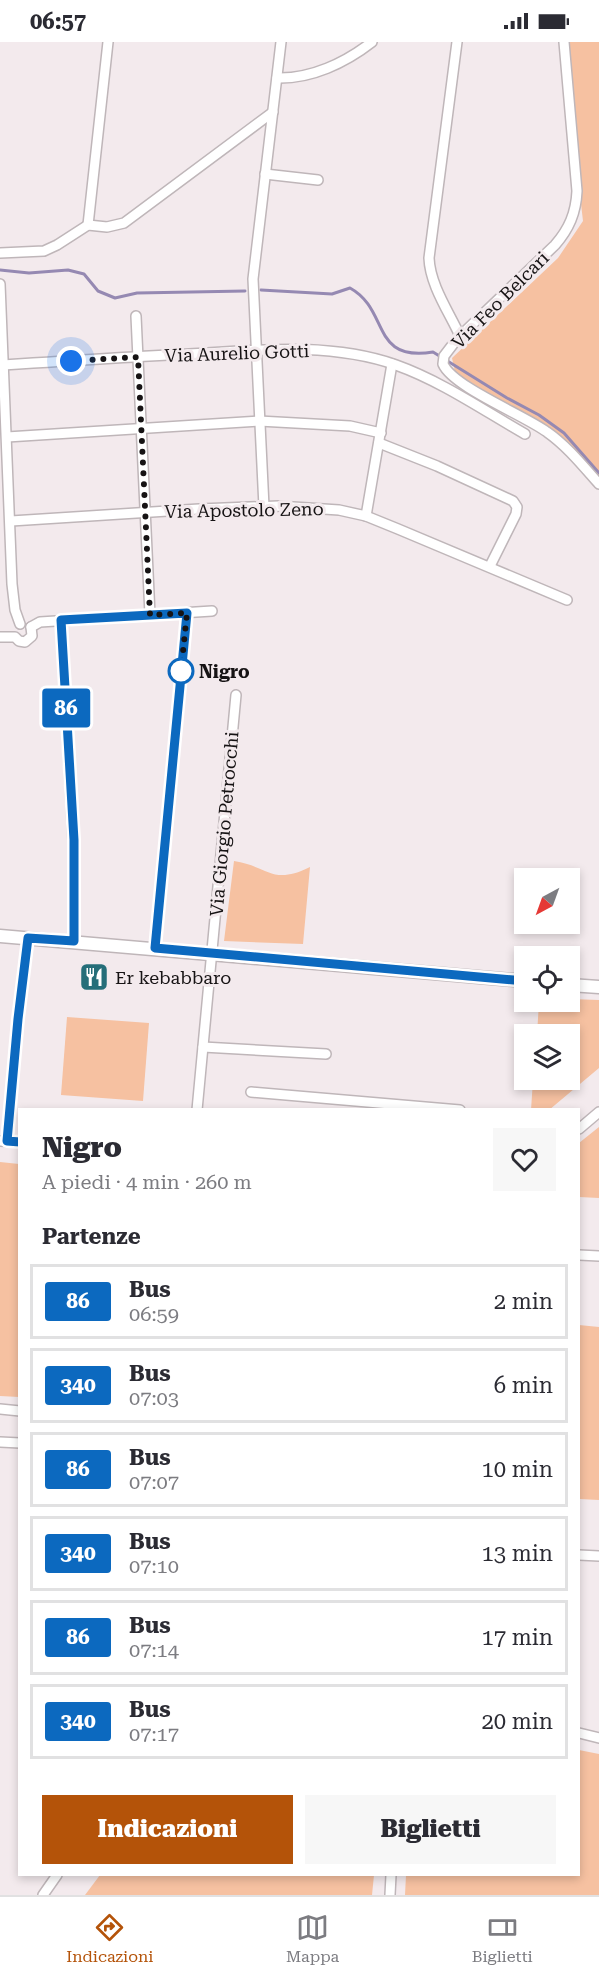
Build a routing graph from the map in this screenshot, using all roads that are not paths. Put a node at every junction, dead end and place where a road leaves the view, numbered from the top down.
1 (108, 42) edge
2 (281, 42) edge
3 (372, 42) edge
4 (457, 42) edge
5 (564, 42) edge
6 (277, 78) junction
7 (273, 112) junction
8 (265, 174) junction
9 (318, 180) dead end
10 (87, 225) junction
11 (0, 253) edge
12 (0, 284) edge
13 (136, 316) dead end
14 (460, 336) junction
15 (257, 350) junction
16 (138, 357) junction
17 (392, 364) junction
18 (3, 365) junction
19 (457, 380) junction
20 (452, 392) junction
21 (259, 421) junction
22 (141, 429) junction
23 (381, 433) junction
24 (525, 434) dead end
25 (7, 437) junction
26 (379, 443) junction
27 (599, 484) edge
28 (264, 507) junction
29 (146, 511) junction
30 (366, 516) junction
31 (10, 520) junction
32 (490, 567) junction
33 (567, 600) dead end
34 (212, 612) dead end
35 (187, 613) junction
36 (150, 615) junction
37 (61, 620) junction
38 (20, 624) junction
39 (32, 627) junction
40 (0, 637) edge
41 (15, 637) junction
42 (236, 695) dead end
43 (0, 936) edge
44 (28, 938) junction
45 (74, 941) junction
46 (155, 948) junction
47 (212, 953) junction
48 (514, 980) edge
49 (580, 986) edge
50 (599, 987) edge
51 (203, 1047) junction
52 (326, 1054) dead end
53 (251, 1092) dead end
54 (197, 1108) edge
55 (437, 1108) edge
56 (599, 1112) edge
57 (580, 1128) edge
58 (3, 1141) edge
59 (18, 1142) edge
60 (580, 1255) edge
61 (599, 1256) edge
62 (0, 1409) edge
63 (18, 1411) edge
64 (0, 1442) edge
65 (18, 1443) edge
66 (580, 1555) edge
67 (599, 1557) edge
68 (580, 1733) edge
69 (599, 1738) edge
70 (56, 1876) edge
71 (391, 1876) edge
72 (43, 1895) edge
73 (390, 1895) edge

1 - 10 street
2 - 6 street
3 - 6 street
4 - 14 street
5 - 14 street, Via Feo Belcari
6 - 7 street
7 - 8 street
7 - 10 street
8 - 9 street
8 - 15 street
10 - 11 street
12 - 18 street
13 - 16 street
14 - 19 street, Via Feo Belcari
15 - 16 street, Via Aurelio Gotti
15 - 17 street, Via Aurelio Gotti
15 - 21 street
16 - 18 street, Via Aurelio Gotti
16 - 22 street
17 - 20 street, Via Aurelio Gotti
17 - 23 street
18 - 25 street
19 - 20 street
19 - 27 street
20 - 24 street, Via Aurelio Gotti
21 - 22 street
21 - 23 street
21 - 28 street
22 - 25 street
22 - 29 street
23 - 26 street
25 - 31 street
26 - 30 street
26 - 32 street
28 - 29 street, Via Apostolo Zeno
28 - 30 street, Via Apostolo Zeno
29 - 31 street, Via Apostolo Zeno
29 - 36 street
30 - 32 street, Via Apostolo Zeno
31 - 38 street
32 - 33 street, Via Apostolo Zeno
34 - 35 street
35 - 36 street
35 - 46 street
36 - 37 street
37 - 39 street
37 - 45 street
38 - 39 street
38 - 41 street
39 - 41 street
40 - 41 street
42 - 47 street, Via Giorgio Petrocchi
43 - 44 street
44 - 45 street
44 - 58 street
45 - 46 street
46 - 47 street
47 - 48 street
47 - 51 street, Via Giorgio Petrocchi
49 - 50 street
51 - 52 street
51 - 54 street, Via Giorgio Petrocchi
53 - 55 street
56 - 57 street
58 - 59 street
60 - 61 street
62 - 63 street
64 - 65 street
66 - 67 street
68 - 69 street
70 - 72 street
71 - 73 street

